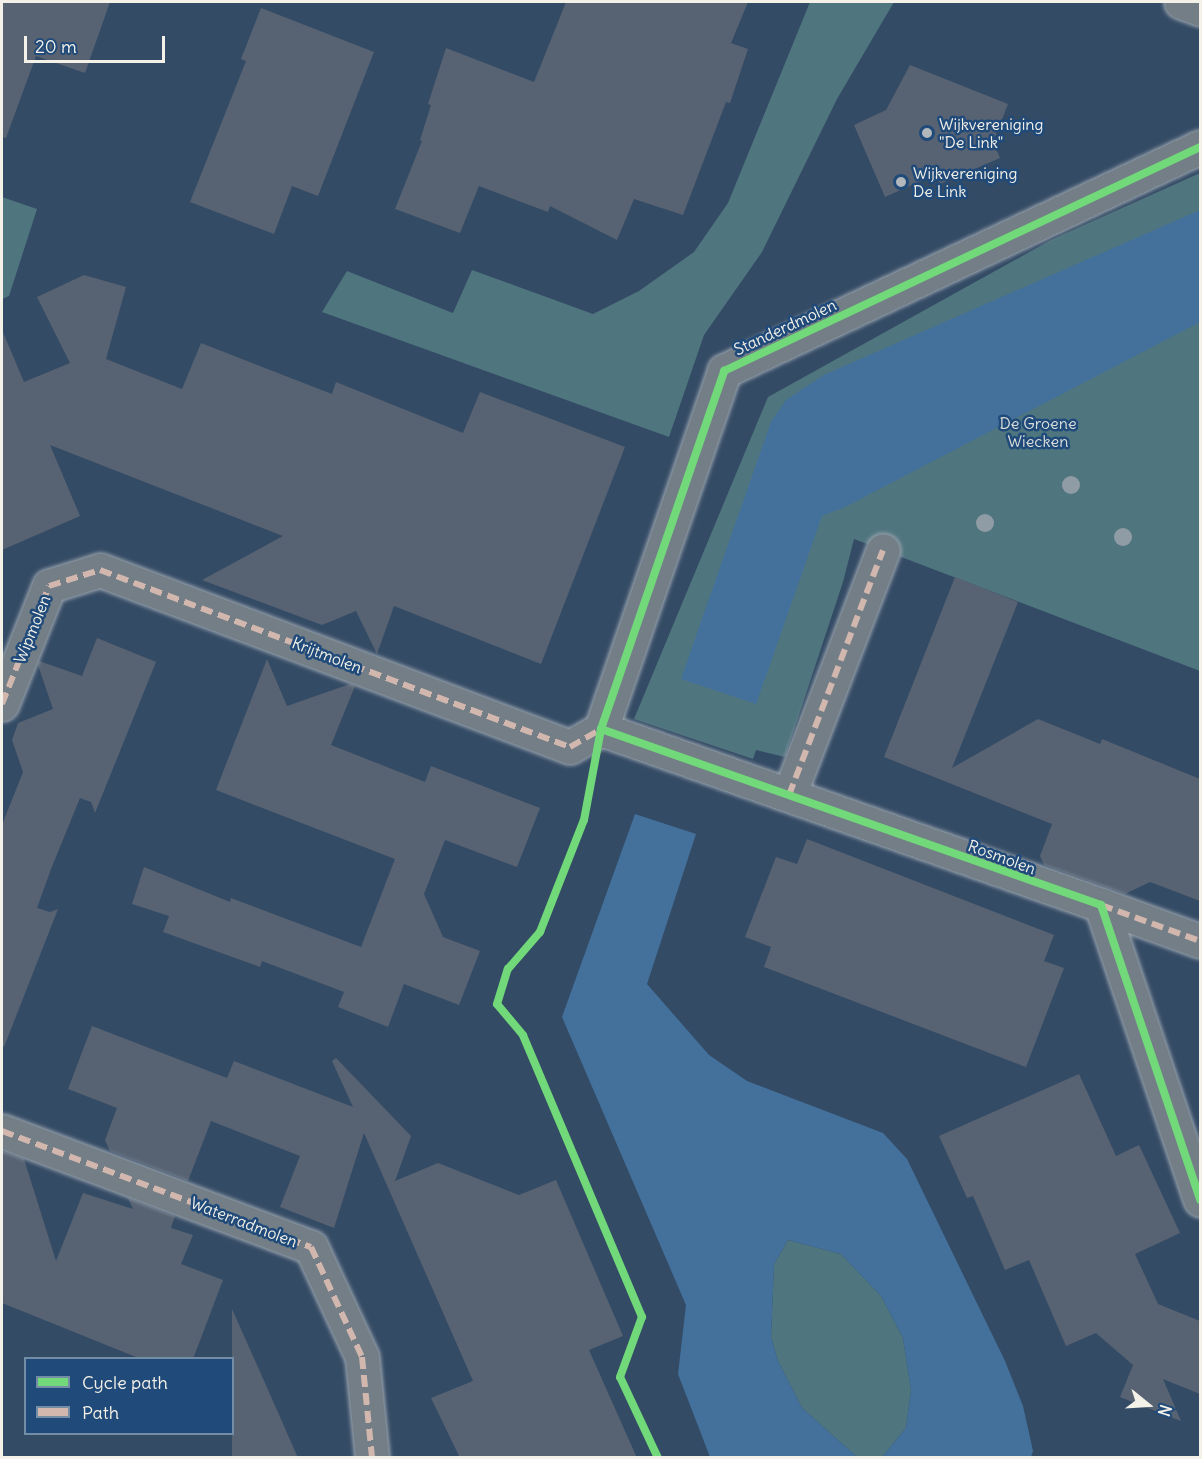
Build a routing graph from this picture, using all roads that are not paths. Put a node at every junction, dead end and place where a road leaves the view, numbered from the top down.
1 (1181, 2) edge
2 (1200, 9) edge
3 (1200, 147) edge
4 (883, 550) dead end
5 (49, 586) joint
6 (2, 704) edge
7 (601, 729) junction
8 (789, 795) junction
9 (1101, 905) junction
10 (1200, 941) edge
11 (2, 1131) edge
12 (1200, 1200) edge
13 (372, 1458) edge

1 - 2 street
3 - 7 street, Standerdmolen
4 - 8 street
5 - 6 street, Wipmolen
5 - 7 street, Krijtmolen
7 - 8 street, Rosmolen
8 - 9 street, Rosmolen
9 - 10 street, Rosmolen
9 - 12 street
11 - 13 street, Waterradmolen

